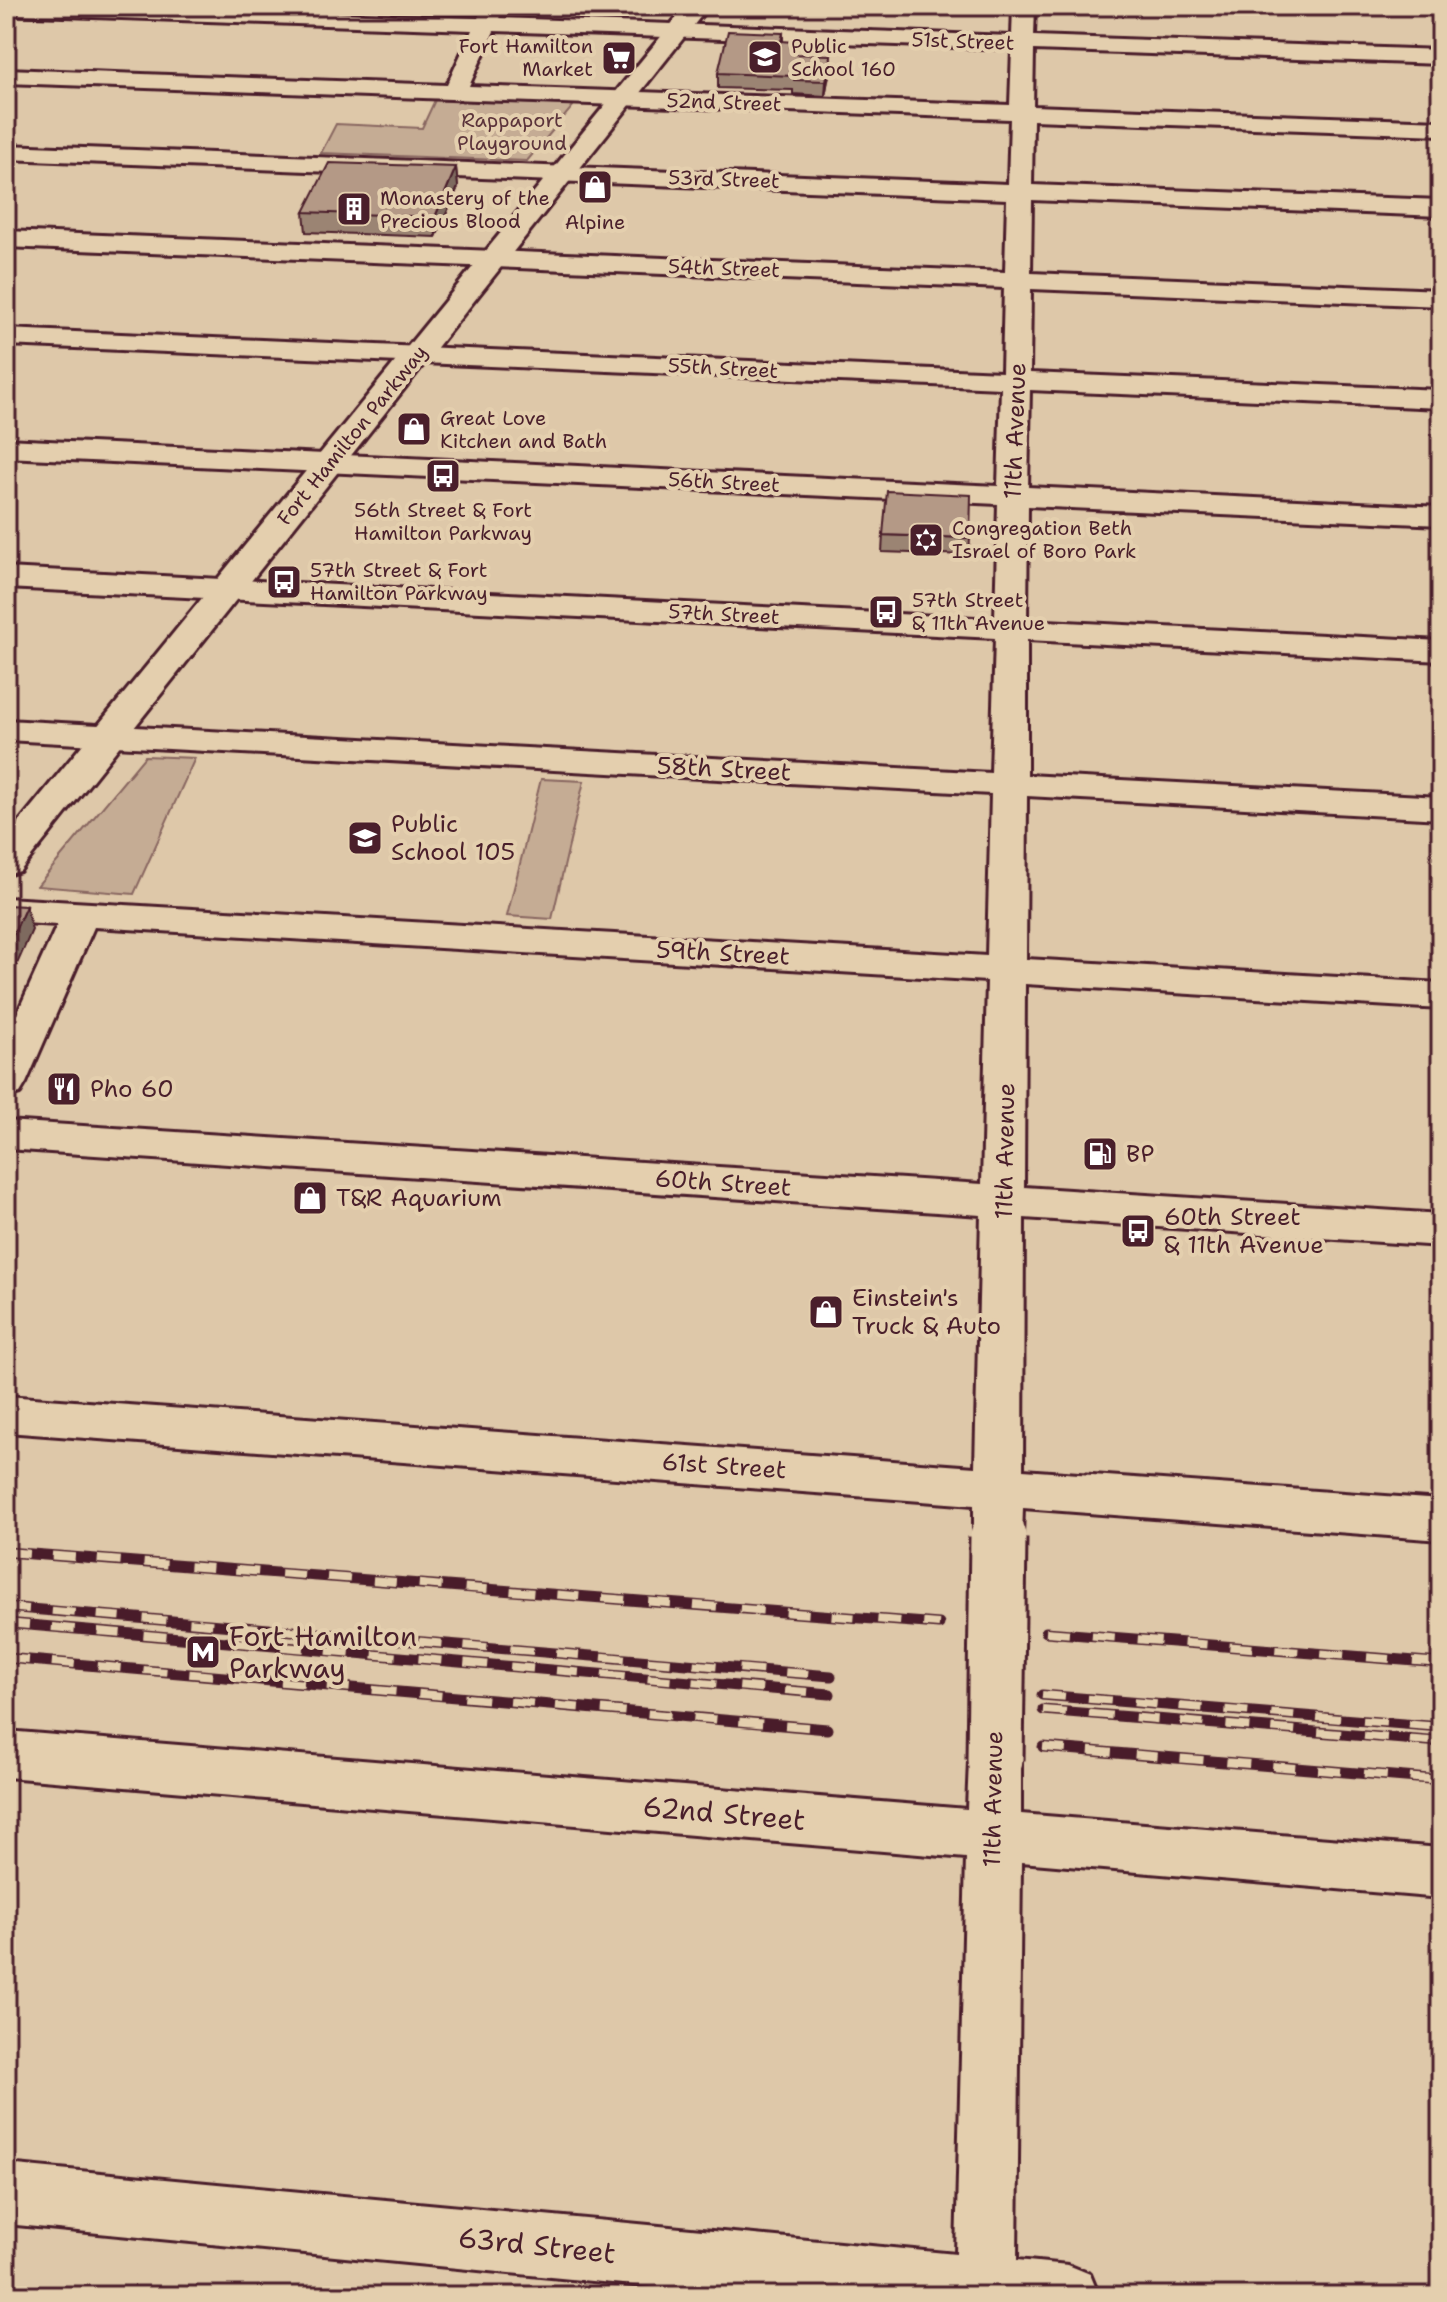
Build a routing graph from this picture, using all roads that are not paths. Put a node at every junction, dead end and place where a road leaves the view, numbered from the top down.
1 (698, 6) edge
2 (1024, 6) edge
3 (6, 8) edge
4 (489, 15) edge
5 (678, 31) junction
6 (1023, 43) junction
7 (1441, 57) edge
8 (6, 76) edge
9 (455, 92) junction
10 (624, 98) junction
11 (1022, 113) junction
12 (1441, 128) edge
13 (6, 152) edge
14 (560, 173) junction
15 (1018, 191) junction
16 (1441, 208) edge
17 (6, 239) edge
18 (494, 259) junction
19 (1019, 280) junction
20 (1441, 298) edge
21 (6, 337) edge
22 (417, 355) junction
23 (1017, 381) junction
24 (1441, 399) edge
25 (6, 448) edge
26 (328, 464) junction
27 (1013, 495) junction
28 (1441, 516) edge
29 (6, 578) edge
30 (228, 589) junction
31 (1013, 628) junction
32 (1441, 651) edge
33 (6, 730) edge
34 (109, 735) junction
35 (1008, 784) junction
36 (1441, 808) edge
37 (6, 863) edge
38 (6, 910) edge
39 (81, 914) junction
40 (1008, 970) junction
41 (1441, 996) edge
42 (6, 1083) edge
43 (6, 1135) edge
44 (1004, 1201) junction
45 (1441, 1230) edge
46 (6, 1414) edge
47 (999, 1487) junction
48 (1441, 1520) edge
49 (6, 1754) edge
50 (993, 1836) junction
51 (1441, 1873) edge
52 (6, 2194) edge
53 (986, 2292) edge
54 (1068, 2296) edge

1 - 5 main road, Fort Hamilton Parkway
2 - 6 street, 11th Avenue
3 - 4 street, 51st Street
4 - 5 street, 51st Street
4 - 9 street
5 - 6 street, 51st Street
5 - 10 main road, Fort Hamilton Parkway
6 - 7 street, 51st Street
6 - 11 street, 11th Avenue
8 - 9 street, 52nd Street
9 - 10 street, 52nd Street
10 - 11 street, 52nd Street
10 - 14 main road, Fort Hamilton Parkway
11 - 12 street, 52nd Street
11 - 15 street, 11th Avenue
13 - 14 street, 53rd Street
14 - 15 street, 53rd Street
14 - 18 main road, Fort Hamilton Parkway
15 - 16 street, 53rd Street
15 - 19 street, 11th Avenue
17 - 18 street, 54th Street
18 - 19 street, 54th Street
18 - 22 main road, Fort Hamilton Parkway
19 - 20 street, 54th Street
19 - 23 street, 11th Avenue
21 - 22 street, 55th Street
22 - 23 street, 55th Street
22 - 26 main road, Fort Hamilton Parkway
23 - 24 street, 55th Street
23 - 27 street, 11th Avenue
25 - 26 street, 56th Street
26 - 27 street, 56th Street
26 - 30 main road, Fort Hamilton Parkway
27 - 28 street, 56th Street
27 - 31 street, 11th Avenue
29 - 30 street, 57th Street
30 - 31 street, 57th Street
30 - 34 main road, Fort Hamilton Parkway
31 - 32 street, 57th Street
31 - 35 street, 11th Avenue
33 - 34 street, 58th Street
34 - 35 street, 58th Street
34 - 37 main road, Fort Hamilton Parkway
35 - 36 street, 58th Street
35 - 40 street, 11th Avenue
38 - 39 street, 59th Street
39 - 40 street, 59th Street
39 - 42 street
40 - 41 street, 59th Street
40 - 44 street, 11th Avenue
43 - 44 street, 60th Street
44 - 45 street, 60th Street
44 - 47 street, 11th Avenue
46 - 47 street, 61st Street
47 - 48 street, 61st Street
47 - 50 street, 11th Avenue, bridge
49 - 50 street, 62nd Street
50 - 51 street, 62nd Street
50 - 53 street, 11th Avenue
52 - 53 street, 63rd Street
53 - 54 street, 63rd Street

